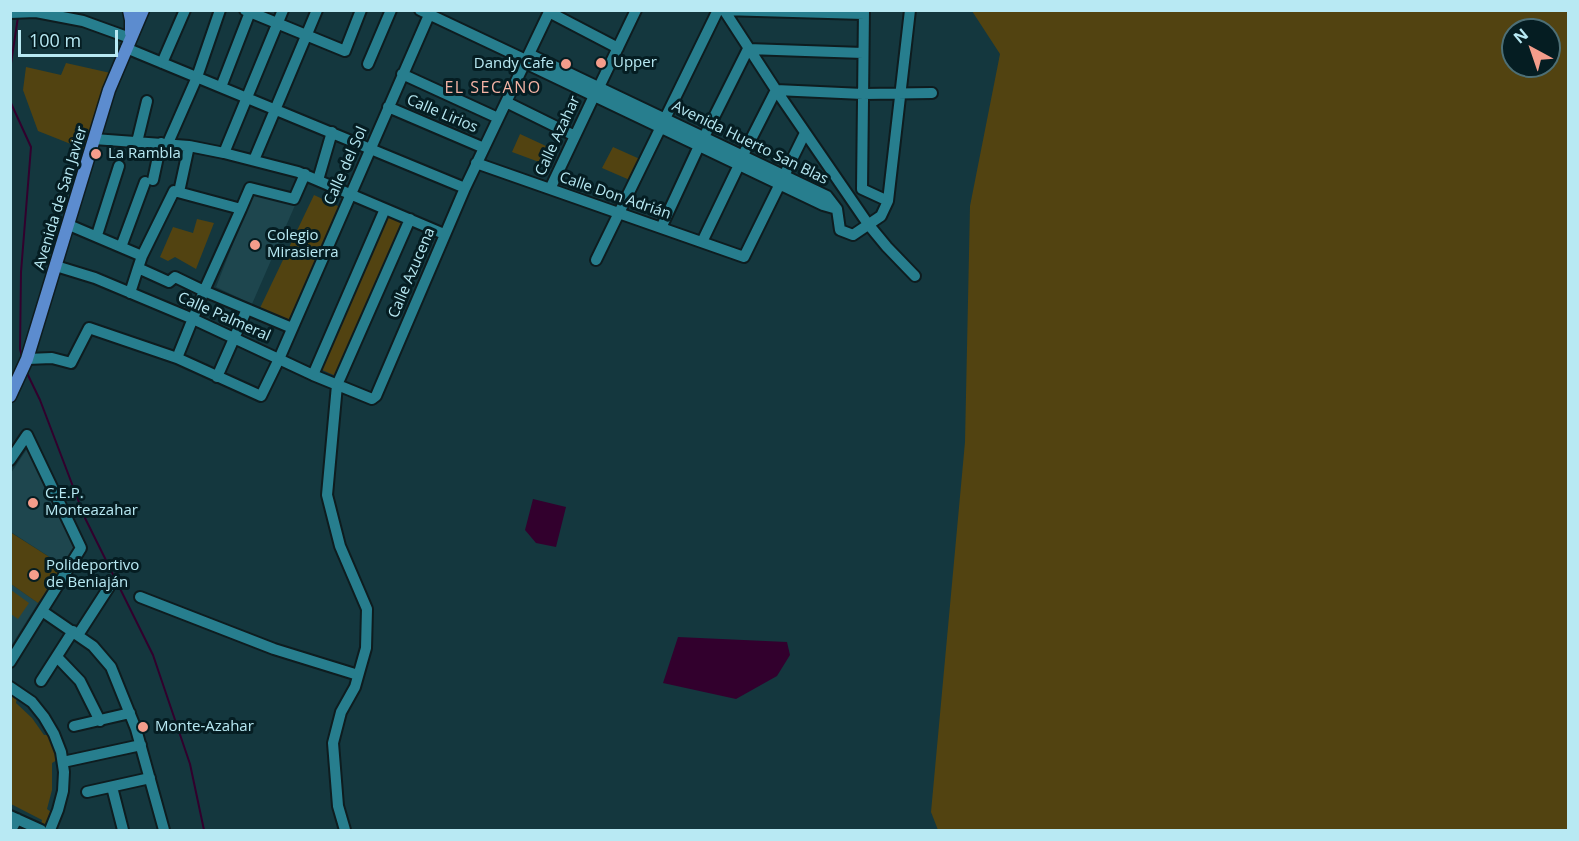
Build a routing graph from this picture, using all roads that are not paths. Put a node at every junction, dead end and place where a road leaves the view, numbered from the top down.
1 (129, 10) edge
2 (143, 10) edge
3 (184, 10) edge
4 (220, 10) edge
5 (282, 10) edge
6 (317, 10) edge
7 (361, 10) edge
8 (391, 10) edge
9 (636, 10) edge
10 (718, 10) edge
11 (910, 10) edge
12 (248, 11) edge
13 (549, 11) edge
14 (724, 11) edge
15 (864, 12) edge
16 (10, 13) edge
17 (424, 13) edge
18 (277, 23) junction
19 (307, 36) junction
20 (128, 43) junction
21 (618, 48) junction
22 (748, 50) junction
23 (863, 53) junction
24 (527, 59) junction
25 (162, 63) junction
26 (368, 64) dead end
27 (402, 74) junction
28 (197, 77) junction
29 (221, 87) junction
30 (776, 90) junction
31 (596, 92) junction
32 (932, 93) dead end
33 (863, 94) junction
34 (899, 94) junction
35 (247, 98) junction
36 (147, 101) dead end
37 (506, 102) junction
38 (388, 107) junction
39 (276, 109) junction
40 (498, 118) junction
41 (664, 123) junction
42 (332, 132) junction
43 (805, 133) junction
44 (575, 136) junction
45 (94, 139) junction
46 (137, 141) junction
47 (702, 142) junction
48 (164, 143) junction
49 (189, 146) junction
50 (370, 148) junction
51 (484, 148) junction
52 (224, 153) junction
53 (254, 160) junction
54 (741, 160) junction
55 (476, 164) junction
56 (119, 166) dead end
57 (305, 174) junction
58 (318, 180) junction
59 (781, 180) junction
60 (465, 188) junction
61 (550, 189) junction
62 (177, 192) junction
63 (350, 194) junction
64 (888, 201) junction
65 (241, 208) junction
66 (385, 209) junction
67 (620, 213) junction
68 (410, 219) junction
69 (868, 224) junction
70 (69, 225) junction
71 (661, 228) junction
72 (444, 234) junction
73 (97, 236) junction
74 (702, 242) junction
75 (121, 247) junction
76 (142, 256) junction
77 (597, 260) dead end
78 (56, 266) junction
79 (138, 268) junction
80 (915, 276) dead end
81 (204, 291) junction
82 (130, 293) junction
83 (247, 309) junction
84 (193, 319) junction
85 (292, 328) junction
86 (234, 339) junction
87 (27, 358) junction
88 (177, 358) junction
89 (279, 359) junction
90 (313, 375) junction
91 (217, 377) junction
92 (337, 385) junction
93 (10, 396) edge
94 (376, 396) joint
95 (10, 460) edge
96 (109, 587) dead end
97 (140, 597) dead end
98 (42, 611) junction
99 (76, 633) junction
100 (57, 657) junction
101 (10, 662) edge
102 (358, 675) junction
103 (41, 681) dead end
104 (10, 687) edge
105 (130, 714) junction
106 (100, 721) junction
107 (74, 726) dead end
108 (141, 745) junction
109 (63, 762) junction
110 (150, 778) junction
111 (112, 787) junction
112 (87, 792) dead end
113 (14, 817) edge
114 (10, 831) edge
115 (41, 831) edge
116 (50, 831) edge
117 (123, 831) edge
118 (164, 831) edge
119 (345, 831) edge

1 - 20 main road
2 - 20 main road, Avenida de San Javier
3 - 25 street
4 - 28 street
5 - 18 street
6 - 19 street
7 - 19 street
8 - 26 street
9 - 21 street, Calle Azahar
10 - 41 street
11 - 34 street
12 - 18 street
12 - 29 street
13 - 21 street
13 - 24 street, Calle Azucena
14 - 15 street
14 - 22 street
15 - 23 street
16 - 20 street
17 - 24 street, Avenida Huerto San Blas
17 - 27 street, Calle del Sol
18 - 19 street
18 - 35 street
19 - 39 street
20 - 25 street
20 - 45 main road, Avenida de San Javier
21 - 31 street, Calle Azahar
22 - 23 street
22 - 30 street
22 - 47 street
23 - 33 street
24 - 31 street, Avenida Huerto San Blas
24 - 37 street, Calle Azucena
25 - 28 street
27 - 38 street, Calle del Sol
27 - 40 street
28 - 29 street
28 - 48 street
29 - 35 street
30 - 33 street
30 - 43 street
30 - 54 street
31 - 41 street, Avenida Huerto San Blas
31 - 44 street, Calle Azahar
32 - 34 street
33 - 34 street
33 - 64 street
34 - 64 street
35 - 39 street
35 - 52 street
36 - 46 street
37 - 40 street, Calle Azucena
37 - 44 street
38 - 50 street, Calle del Sol
38 - 51 street, Calle Lirios
39 - 42 street
39 - 53 street
40 - 51 street, Calle Azucena
41 - 47 street, Avenida Huerto San Blas
41 - 67 street
42 - 50 street
42 - 58 street
43 - 59 street
43 - 69 street
44 - 61 street, Calle Azahar
45 - 46 street
45 - 70 main road, Avenida de San Javier
46 - 48 street
47 - 54 street, Avenida Huerto San Blas
47 - 71 street
48 - 49 street
48 - 75 street
49 - 52 street
49 - 62 street
50 - 60 street
50 - 63 street, Calle del Sol
51 - 55 street, Calle Azucena
52 - 53 street
53 - 57 street
54 - 59 street, Avenida Huerto San Blas
54 - 74 street
55 - 60 street, Calle Azucena
55 - 61 street, Calle Don Adrián
56 - 73 street
57 - 58 street
57 - 65 street
58 - 63 street
59 - 69 street, Avenida Huerto San Blas
59 - 74 street, Calle Don Adrián
60 - 72 street, Calle Azucena
61 - 67 street, Calle Don Adrián
62 - 65 street
62 - 76 street
63 - 66 street
63 - 85 street, Calle del Sol
64 - 69 street
65 - 81 street
66 - 68 street
66 - 90 street
67 - 71 street, Calle Don Adrián
67 - 77 street
68 - 72 street
68 - 92 street
69 - 80 street
70 - 73 street
70 - 78 main road, Avenida de San Javier
71 - 74 street, Calle Don Adrián
72 - 94 street, Calle Azucena
73 - 75 street
75 - 76 street
76 - 79 street
78 - 82 street, Calle Palmeral
78 - 87 main road, Avenida de San Javier
79 - 81 street
79 - 82 street
81 - 83 street
81 - 84 street
82 - 84 street, Calle Palmeral
83 - 85 street
83 - 86 street
84 - 86 street, Calle Palmeral
84 - 88 street
85 - 89 street, Calle del Sol
86 - 89 street, Calle Palmeral
86 - 91 street
87 - 88 street
87 - 93 main road, Avenida de San Javier
88 - 91 street
89 - 90 street, Calle Palmeral
89 - 91 street, Calle del Sol
90 - 92 street, Calle Palmeral
92 - 94 street, Calle Palmeral
92 - 102 street
95 - 98 street
96 - 99 street
97 - 102 street
98 - 99 street
98 - 101 street
99 - 100 street
99 - 105 street
100 - 103 street
100 - 106 street
102 - 119 street
104 - 109 street
105 - 106 street
105 - 108 street
106 - 107 street
108 - 109 street
108 - 110 street
109 - 116 street
110 - 111 street
110 - 118 street
111 - 112 street
111 - 117 street
113 - 114 street
113 - 115 street

